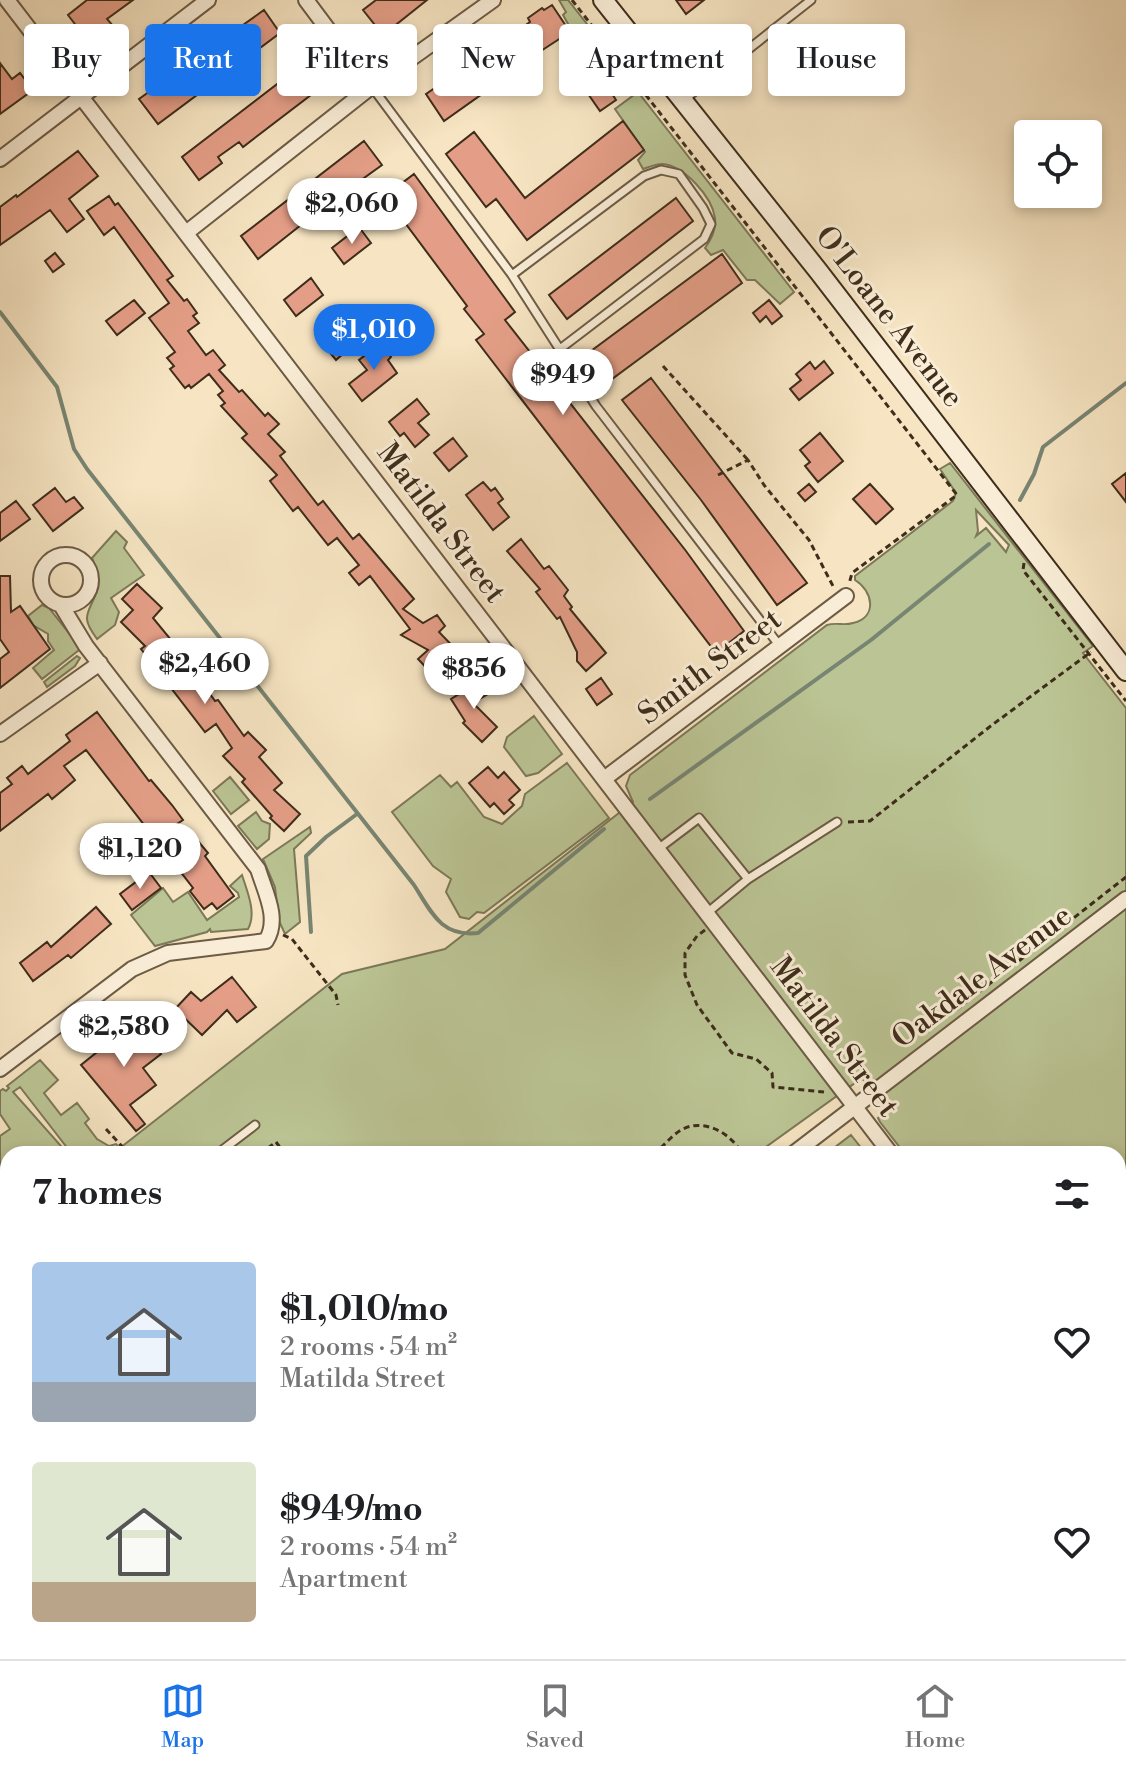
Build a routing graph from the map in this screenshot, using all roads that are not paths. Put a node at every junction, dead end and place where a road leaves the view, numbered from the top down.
1 (7, 0) edge
2 (208, 0) edge
3 (306, 0) edge
4 (493, 0) edge
5 (603, 0) edge
6 (811, 0) edge
7 (26, 24) edge
8 (324, 24) edge
9 (417, 54) edge
10 (129, 60) edge
11 (81, 96) joint
12 (360, 96) edge
13 (378, 96) edge
14 (683, 101) junction
15 (0, 159) edge
16 (186, 233) junction
17 (512, 275) junction
18 (560, 349) junction
19 (846, 596) road end
20 (61, 605) dead end
21 (780, 647) junction
22 (100, 663) junction
23 (1126, 671) edge
24 (0, 734) edge
25 (604, 779) junction
26 (837, 822) road end
27 (658, 849) junction
28 (748, 879) junction
29 (1126, 899) edge
30 (710, 918) junction
31 (0, 1069) edge
32 (855, 1106) junction
33 (255, 1125) dead end
34 (227, 1146) edge
35 (803, 1146) edge
36 (885, 1146) edge
37 (0, 1447) edge
38 (0, 1462) edge

1 - 7 street, Matilda Street
2 - 10 street
3 - 8 street
4 - 9 street
5 - 14 main road, O'Loane Avenue
6 - 14 lane
11 - 15 street
11 - 16 street, Matilda Street
12 - 16 street
13 - 17 lane
14 - 23 main road, O'Loane Avenue
16 - 25 street, Matilda Street
17 - 18 lane
17 - 18 lane
18 - 21 lane
19 - 21 street, Smith Street
20 - 22 street
21 - 25 street, Smith Street
22 - 24 street
22 - 31 street
25 - 27 street, Matilda Street
26 - 28 lane
27 - 28 lane
27 - 30 street, Matilda Street
28 - 30 lane
29 - 32 street, Oakdale Avenue
30 - 32 street, Matilda Street
32 - 35 street, Oakdale Avenue
32 - 36 street, Matilda Street
33 - 34 lane
37 - 38 street

